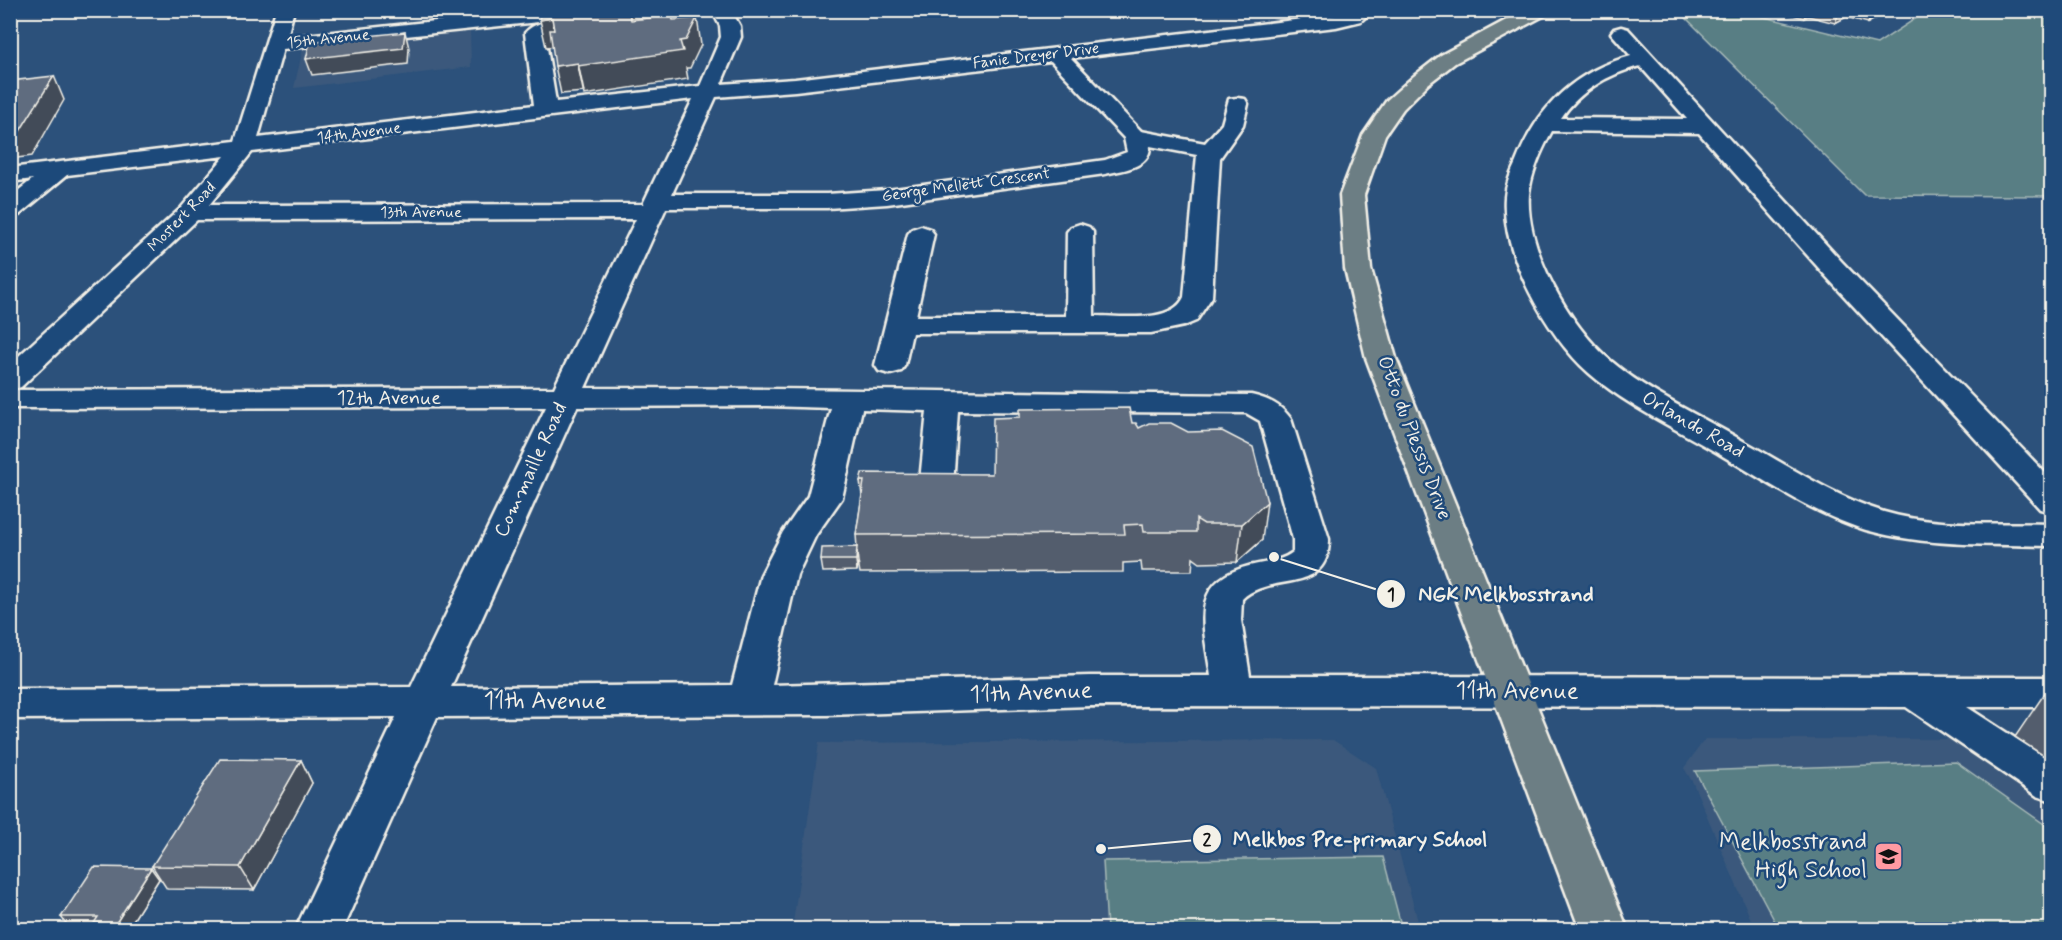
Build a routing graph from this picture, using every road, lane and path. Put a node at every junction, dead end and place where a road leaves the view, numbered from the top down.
1 (285, 10) edge
2 (595, 10) edge
3 (721, 10) edge
4 (1540, 10) edge
5 (1364, 11) edge
6 (685, 28) edge
7 (1621, 33) dead end
8 (275, 44) junction
9 (1055, 53) junction
10 (1642, 59) junction
11 (707, 93) junction
12 (1237, 104) dead end
13 (546, 110) junction
14 (1546, 123) junction
15 (1702, 126) junction
16 (1134, 136) junction
17 (244, 148) junction
18 (1210, 151) junction
19 (59, 170) junction
20 (10, 175) edge
21 (654, 206) junction
22 (10, 210) edge
23 (190, 213) junction
24 (1080, 232) dead end
25 (921, 234) dead end
26 (1080, 322) junction
27 (898, 325) junction
28 (890, 365) dead end
29 (10, 381) edge
30 (565, 398) junction
31 (10, 399) edge
32 (849, 400) junction
33 (943, 402) junction
34 (935, 501) edge
35 (2052, 501) edge
36 (2052, 535) edge
37 (1233, 691) junction
38 (1513, 691) junction
39 (1914, 692) junction
40 (2052, 693) edge
41 (748, 700) junction
42 (423, 701) junction
43 (10, 704) edge
44 (2052, 784) edge
45 (318, 930) edge
46 (1604, 930) edge

1 - 8 street, Mostert Road
2 - 8 street, 15th Avenue
3 - 11 street, Commaille Road
4 - 38 main road, Otto du Plessis Drive
5 - 9 street, Fanie Dreyer Drive
6 - 13 street
7 - 10 street
8 - 17 street, Mostert Road
9 - 11 street, Fanie Dreyer Drive
9 - 16 street
10 - 14 street, Orlando Road
10 - 15 street
11 - 13 street, 14th Avenue
11 - 21 street, Commaille Road
12 - 18 street
13 - 17 street, 14th Avenue
14 - 15 street
14 - 36 street, Orlando Road
15 - 35 street
16 - 18 street
16 - 21 street, George Mellett Crescent
17 - 19 street, 14th Avenue
17 - 23 street, Mostert Road
18 - 26 street
19 - 20 street, 14th Avenue
19 - 22 street
21 - 23 street, 13th Avenue
21 - 30 street, Commaille Road
23 - 29 street, Mostert Road
24 - 26 street
25 - 27 street
26 - 27 street
27 - 28 street
30 - 31 street, 12th Avenue
30 - 32 street, 12th Avenue
30 - 42 street, Commaille Road
32 - 33 street, 12th Avenue
32 - 41 street
33 - 34 street
33 - 37 street, 12th Avenue
37 - 38 street, 11th Avenue
37 - 41 street, 11th Avenue
38 - 39 street, 11th Avenue
38 - 46 main road, Otto du Plessis Drive
39 - 40 street, 11th Avenue
39 - 44 street
41 - 42 street, 11th Avenue
42 - 43 street, 11th Avenue
42 - 45 street, Commaille Road

